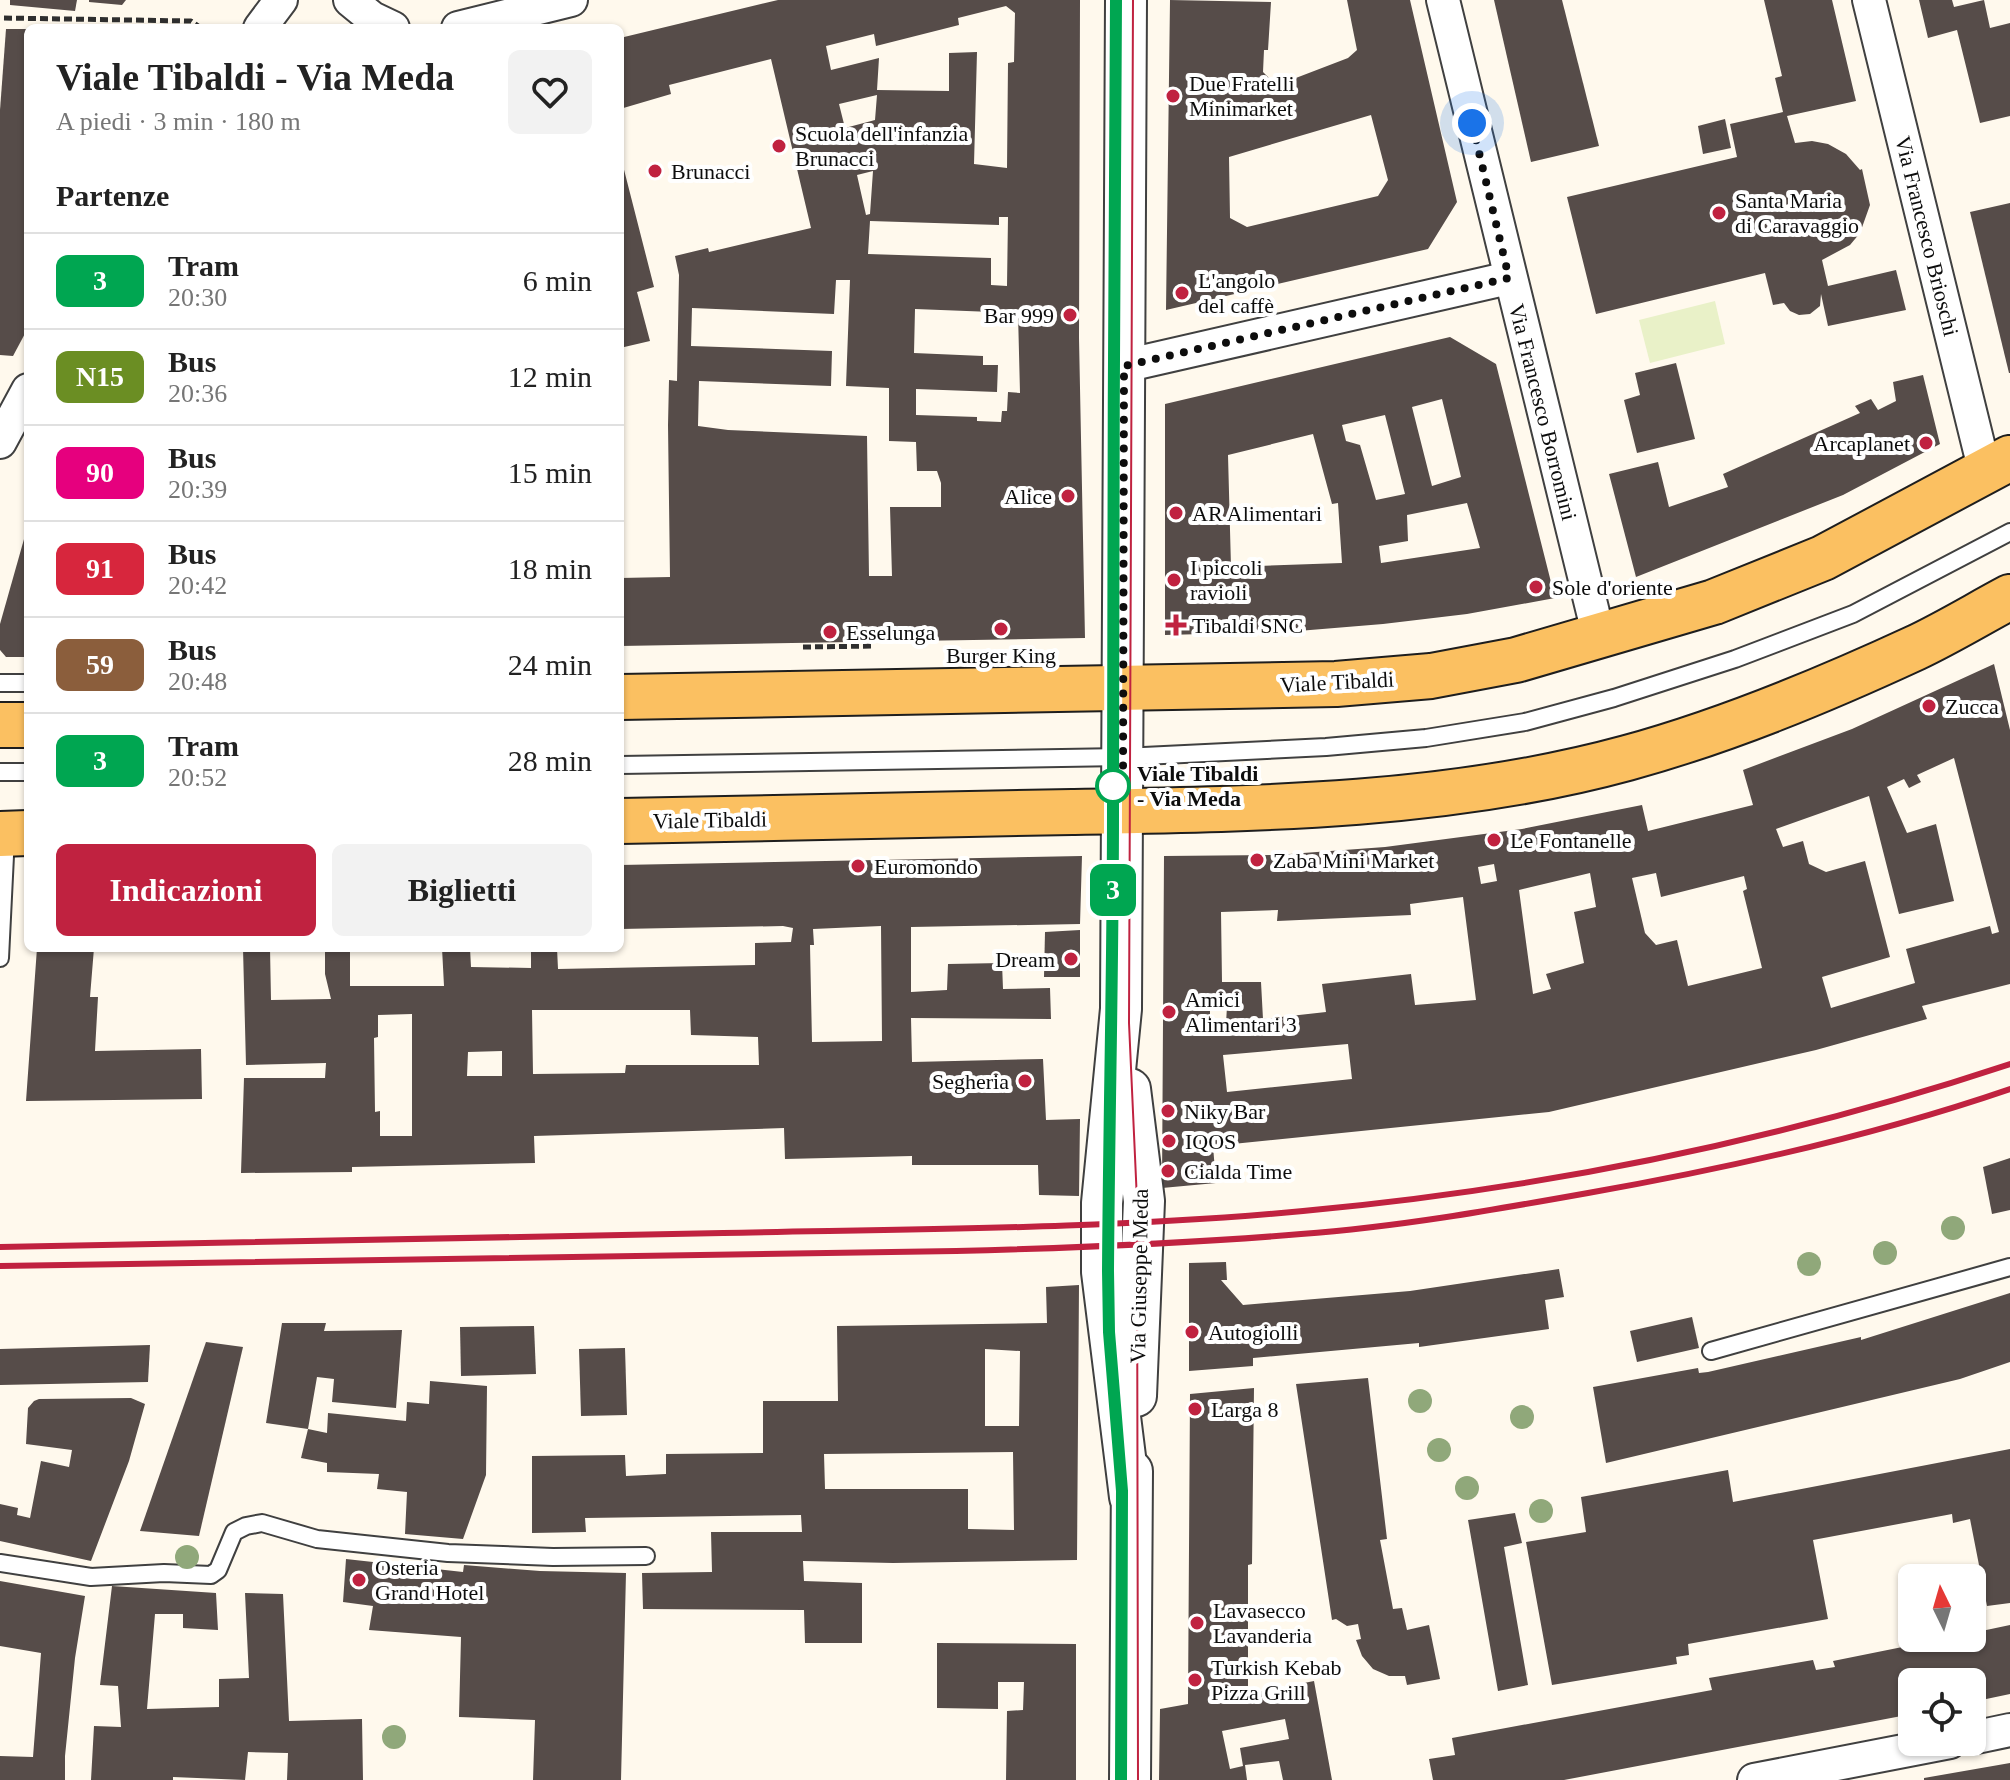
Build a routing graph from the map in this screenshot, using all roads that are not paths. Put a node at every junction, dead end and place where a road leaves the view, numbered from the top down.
1 (281, 0) edge
2 (350, 0) edge
3 (571, 0) edge
4 (1126, 0) edge
5 (1443, 0) edge
6 (1869, 0) edge
7 (263, 24) edge
8 (385, 24) edge
9 (474, 24) edge
10 (1509, 278) junction
11 (1124, 366) junction
12 (24, 382) edge
13 (0, 393) edge
14 (24, 397) edge
15 (0, 442) edge
16 (1998, 465) edge
17 (2010, 532) edge
18 (2010, 597) edge
19 (1599, 637) junction
20 (0, 683) edge
21 (24, 683) edge
22 (1122, 689) junction
23 (624, 697) edge
24 (0, 725) edge
25 (24, 725) edge
26 (1123, 757) junction
27 (624, 765) edge
28 (0, 772) edge
29 (24, 772) edge
30 (1123, 812) junction
31 (624, 821) edge
32 (11, 833) edge
33 (0, 958) edge
34 (2010, 1267) edge
35 (1711, 1351) dead end
36 (646, 1556) dead end
37 (0, 1563) edge
38 (2010, 1730) edge
39 (1986, 1735) edge
40 (1898, 1752) edge
41 (1130, 1780) edge
42 (1754, 1780) edge

1 - 7 street
2 - 8 street
3 - 9 street
4 - 11 street, Via Giuseppe Meda
5 - 10 street, Via Francesco Borromini
6 - 16 street, Via Francesco Brioschi
10 - 11 street
10 - 19 street, Via Francesco Borromini
11 - 22 street, Via Giuseppe Meda
12 - 13 street
14 - 15 street
16 - 19 main road, Viale Tibaldi
17 - 26 lane
18 - 30 main road, Viale Tibaldi
19 - 22 main road, Viale Tibaldi
20 - 21 lane
22 - 23 main road, Viale Tibaldi
22 - 26 street, Via Giuseppe Meda
24 - 25 main road
26 - 27 lane
26 - 30 street, Via Giuseppe Meda
28 - 29 lane
30 - 31 main road, Viale Tibaldi
30 - 41 street, Via Giuseppe Meda
32 - 33 lane
34 - 35 lane
36 - 37 lane
38 - 39 street
40 - 42 street

